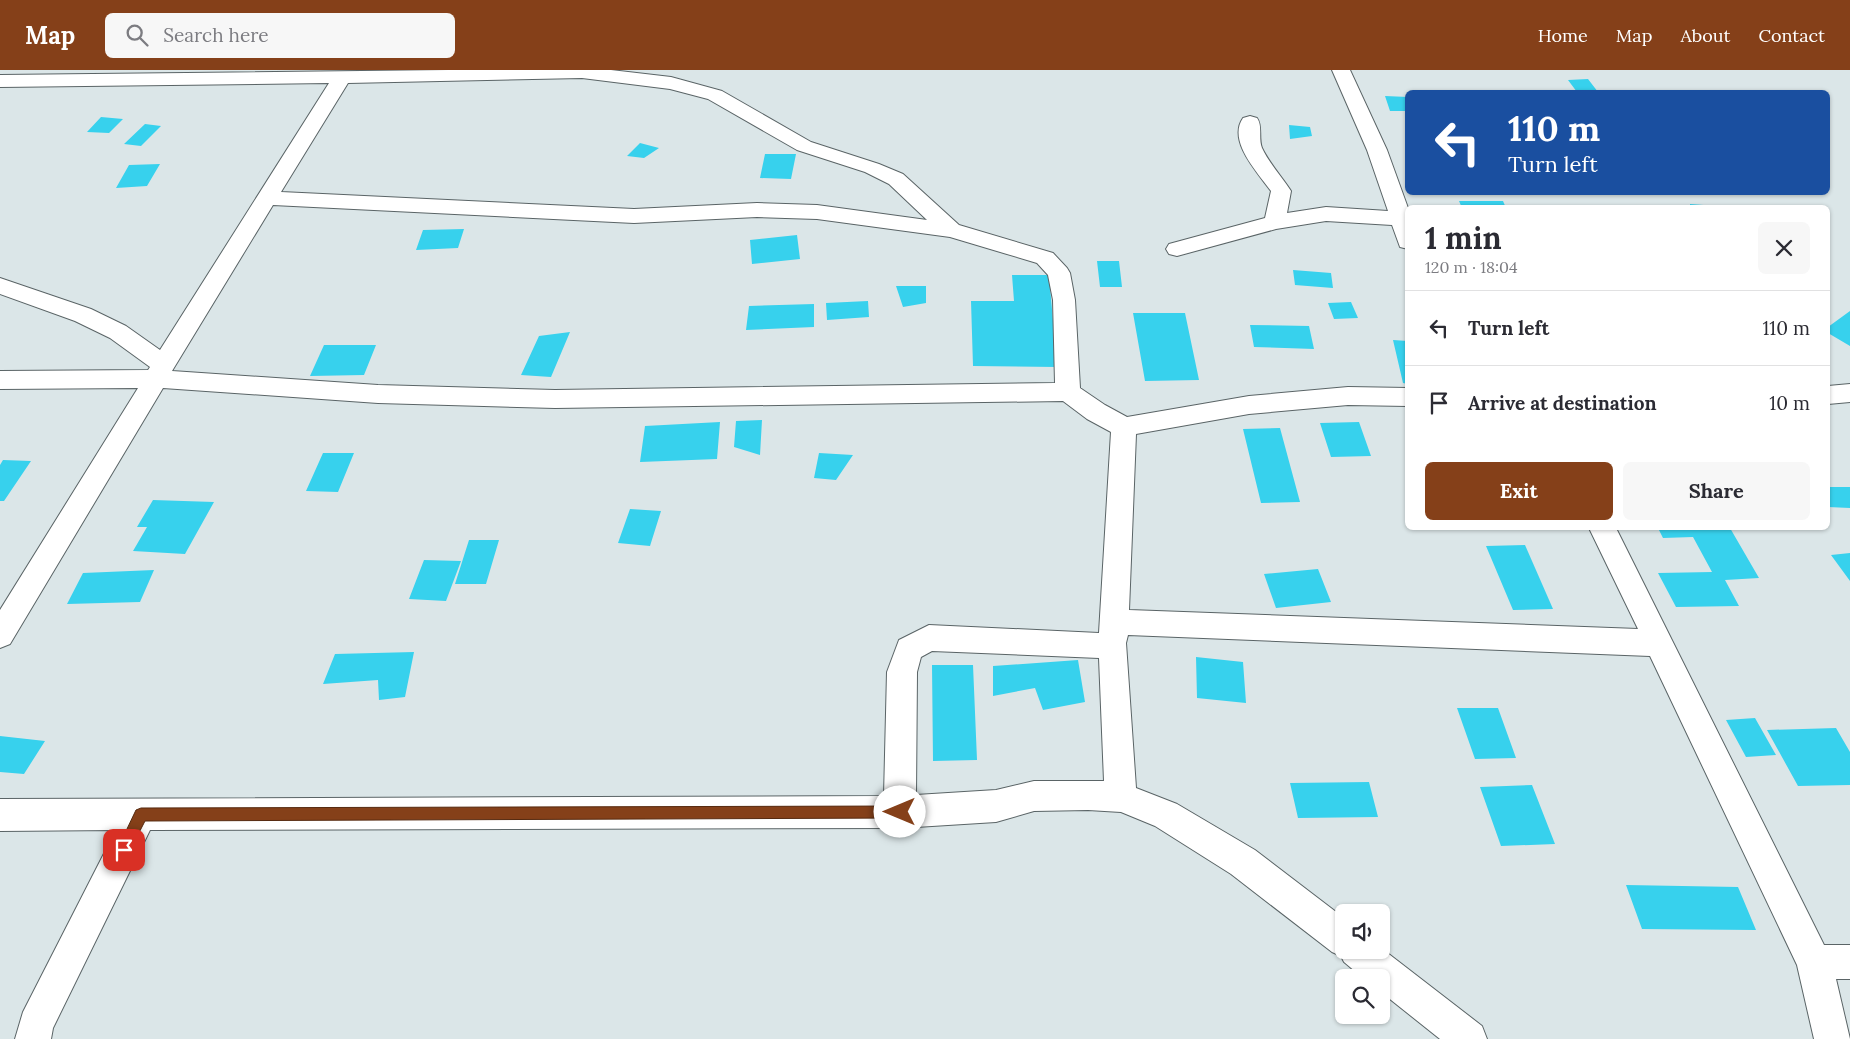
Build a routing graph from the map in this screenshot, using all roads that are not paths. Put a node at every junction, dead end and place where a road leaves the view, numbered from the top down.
1 (1341, 70) edge
2 (342, 77) junction
3 (0, 81) edge
4 (1250, 122) dead end
5 (268, 198) junction
6 (1401, 219) junction
7 (1276, 222) junction
8 (951, 230) junction
9 (1405, 232) edge
10 (1177, 249) dead end
11 (0, 286) edge
12 (160, 372) junction
13 (0, 380) edge
14 (1068, 392) junction
15 (1850, 393) edge
16 (1830, 395) edge
17 (1405, 397) edge
18 (1124, 427) junction
19 (1604, 530) edge
20 (1113, 634) junction
21 (0, 635) edge
22 (1658, 643) junction
23 (1121, 797) junction
24 (900, 812) junction
25 (141, 814) junction
26 (0, 815) edge
27 (1335, 933) edge
28 (1367, 959) edge
29 (1814, 962) junction
30 (1850, 962) edge
31 (33, 1039) edge
32 (1469, 1039) edge
33 (1832, 1039) edge

1 - 6 street
2 - 3 street
2 - 5 street
2 - 8 street
4 - 7 street
5 - 8 street
5 - 12 street
6 - 7 street
6 - 9 street
7 - 10 street
8 - 14 street
11 - 12 street
12 - 13 street
12 - 14 street
12 - 21 street
14 - 18 street
15 - 16 street
17 - 18 street
18 - 20 street
19 - 22 street
20 - 22 street
20 - 23 street
20 - 24 street
22 - 29 street
23 - 24 street
23 - 27 street
24 - 25 street
25 - 26 street
25 - 31 street
28 - 32 street
29 - 30 street
29 - 33 street

